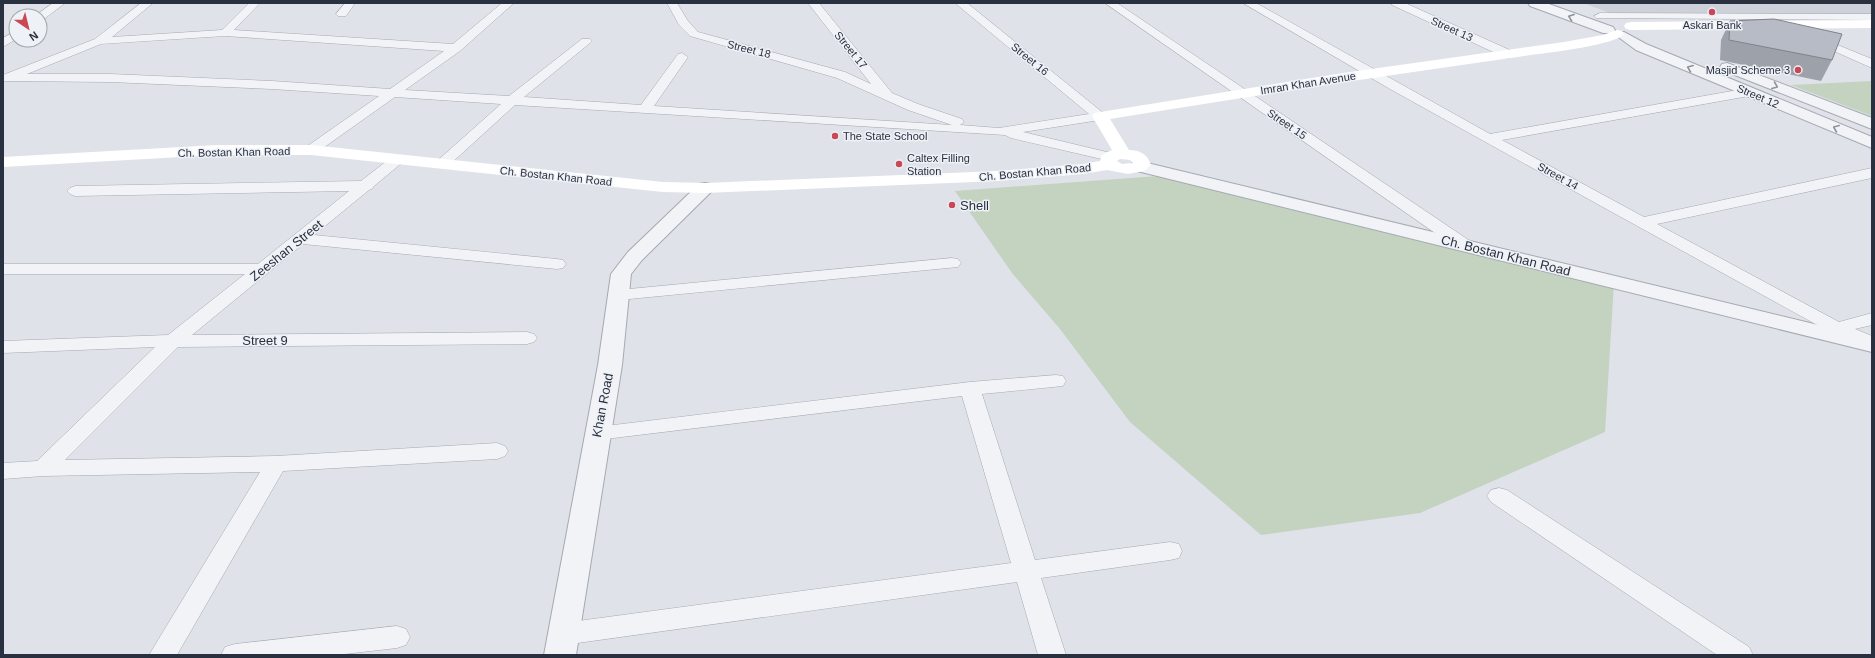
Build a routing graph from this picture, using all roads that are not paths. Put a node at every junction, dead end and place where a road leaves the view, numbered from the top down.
1 (60, 3) edge
2 (148, 3) edge
3 (255, 3) edge
4 (350, 3) edge
5 (509, 3) edge
6 (672, 3) edge
7 (813, 3) edge
8 (960, 3) edge
9 (1110, 3) edge
10 (1248, 3) edge
11 (1396, 3) edge
12 (1534, 3) edge
13 (1569, 3) edge
14 (1678, 6) dead end
15 (48, 11) edge
16 (342, 14) dead end
17 (1600, 16) junction
18 (1695, 16) junction
19 (1872, 17) edge
20 (1872, 24) edge
21 (1711, 25) junction
22 (1620, 30) junction
23 (225, 33) junction
24 (1804, 33) junction
25 (1872, 34) edge
26 (1648, 36) junction
27 (99, 41) junction
28 (586, 41) dead end
29 (1674, 46) dead end
30 (456, 48) junction
31 (1508, 54) junction
32 (682, 57) dead end
33 (1711, 60) dead end
34 (1872, 64) edge
35 (1371, 74) junction
36 (5, 78) edge
37 (394, 92) junction
38 (1749, 92) junction
39 (1242, 93) junction
40 (889, 97) junction
41 (514, 99) junction
42 (646, 108) junction
43 (1100, 116) junction
44 (1872, 124) edge
45 (1000, 132) junction
46 (1489, 138) junction
47 (1872, 144) edge
48 (311, 150) junction
49 (1114, 158) junction
50 (398, 159) junction
51 (3, 162) edge
52 (442, 164) junction
53 (1139, 166) joint
54 (1872, 173) edge
55 (367, 186) junction
56 (705, 188) junction
57 (75, 191) dead end
58 (1644, 222) junction
59 (299, 239) junction
60 (1464, 245) junction
61 (952, 263) dead end
62 (557, 264) dead end
63 (3, 269) edge
64 (262, 269) junction
65 (619, 296) junction
66 (1872, 319) edge
67 (1838, 328) junction
68 (527, 338) dead end
69 (173, 341) junction
70 (1872, 344) edge
71 (3, 347) edge
72 (1056, 381) dead end
73 (970, 389) junction
74 (597, 433) junction
75 (497, 451) dead end
76 (276, 464) junction
77 (43, 468) junction
78 (3, 471) edge
79 (1500, 496) dead end
80 (1170, 551) dead end
81 (1026, 571) junction
82 (397, 637) dead end
83 (562, 644) edge
84 (163, 655) edge
85 (235, 655) edge
86 (1052, 655) edge
87 (1739, 655) edge

1 - 15 street
2 - 27 street
3 - 23 street
4 - 16 street
5 - 30 street
6 - 40 street, Street 18
7 - 40 street, Street 17
8 - 43 street, Street 16
9 - 39 street, Street 15
10 - 35 street, Street 14
11 - 31 street, Street 13
22 -> 12 street
13 - 17 street
14 - 18 street
17 - 18 street
17 - 22 street
18 - 19 street
18 - 21 street
20 - 21 main road, Imran Khan Avenue
21 - 22 main road, Imran Khan Avenue
22 - 26 main road
22 - 31 main road, Imran Khan Avenue
38 -> 22 street, Street 12
23 - 27 street
23 - 30 street
24 - 25 main road
24 - 26 main road
24 - 34 street
26 - 29 street
27 - 36 street
28 - 41 street
30 - 37 street
31 - 35 main road, Imran Khan Avenue
32 - 42 street
33 -> 44 street
35 - 39 main road, Imran Khan Avenue
35 - 46 street, Street 14
36 - 37 street
37 - 41 street
37 - 48 street
38 - 46 street
47 -> 38 street, Street 12
39 - 43 main road, Imran Khan Avenue
39 - 60 street, Street 15
40 - 45 street, Street 18
41 - 42 street
41 - 52 street
42 - 45 street
43 - 45 street, Imran Khan Avenue
43 - 49 main road
45 - 49 street
46 - 58 street, Street 14
48 - 50 main road, Ch. Bostan Khan Road
48 - 51 main road, Ch. Bostan Khan Road
49 - 53 main road
49 - 56 main road, Ch. Bostan Khan Road
50 - 52 main road, Ch. Bostan Khan Road
50 - 55 street, Zeeshan Street
52 - 56 main road, Ch. Bostan Khan Road
53 - 60 street, Ch. Bostan Khan Road
54 - 58 street
55 - 57 street
55 - 59 street, Zeeshan Street
56 - 65 street, Khan Road
58 - 67 street, Street 14
59 - 62 street
59 - 64 street, Zeeshan Street
60 - 70 street, Ch. Bostan Khan Road
61 - 65 street
63 - 64 street
64 - 69 street, Zeeshan Street
65 - 74 street, Khan Road
66 - 67 street
67 - 70 street, Street 14
68 - 69 street, Street 9
69 - 71 street, Street 9
69 - 77 street, Zeeshan Street
72 - 73 street
73 - 74 street
73 - 81 street
74 - 83 street, Khan Road
75 - 76 street
76 - 77 street
76 - 84 street
77 - 78 street
79 - 87 street
80 - 81 street
81 - 83 street
81 - 86 street
82 - 85 street

